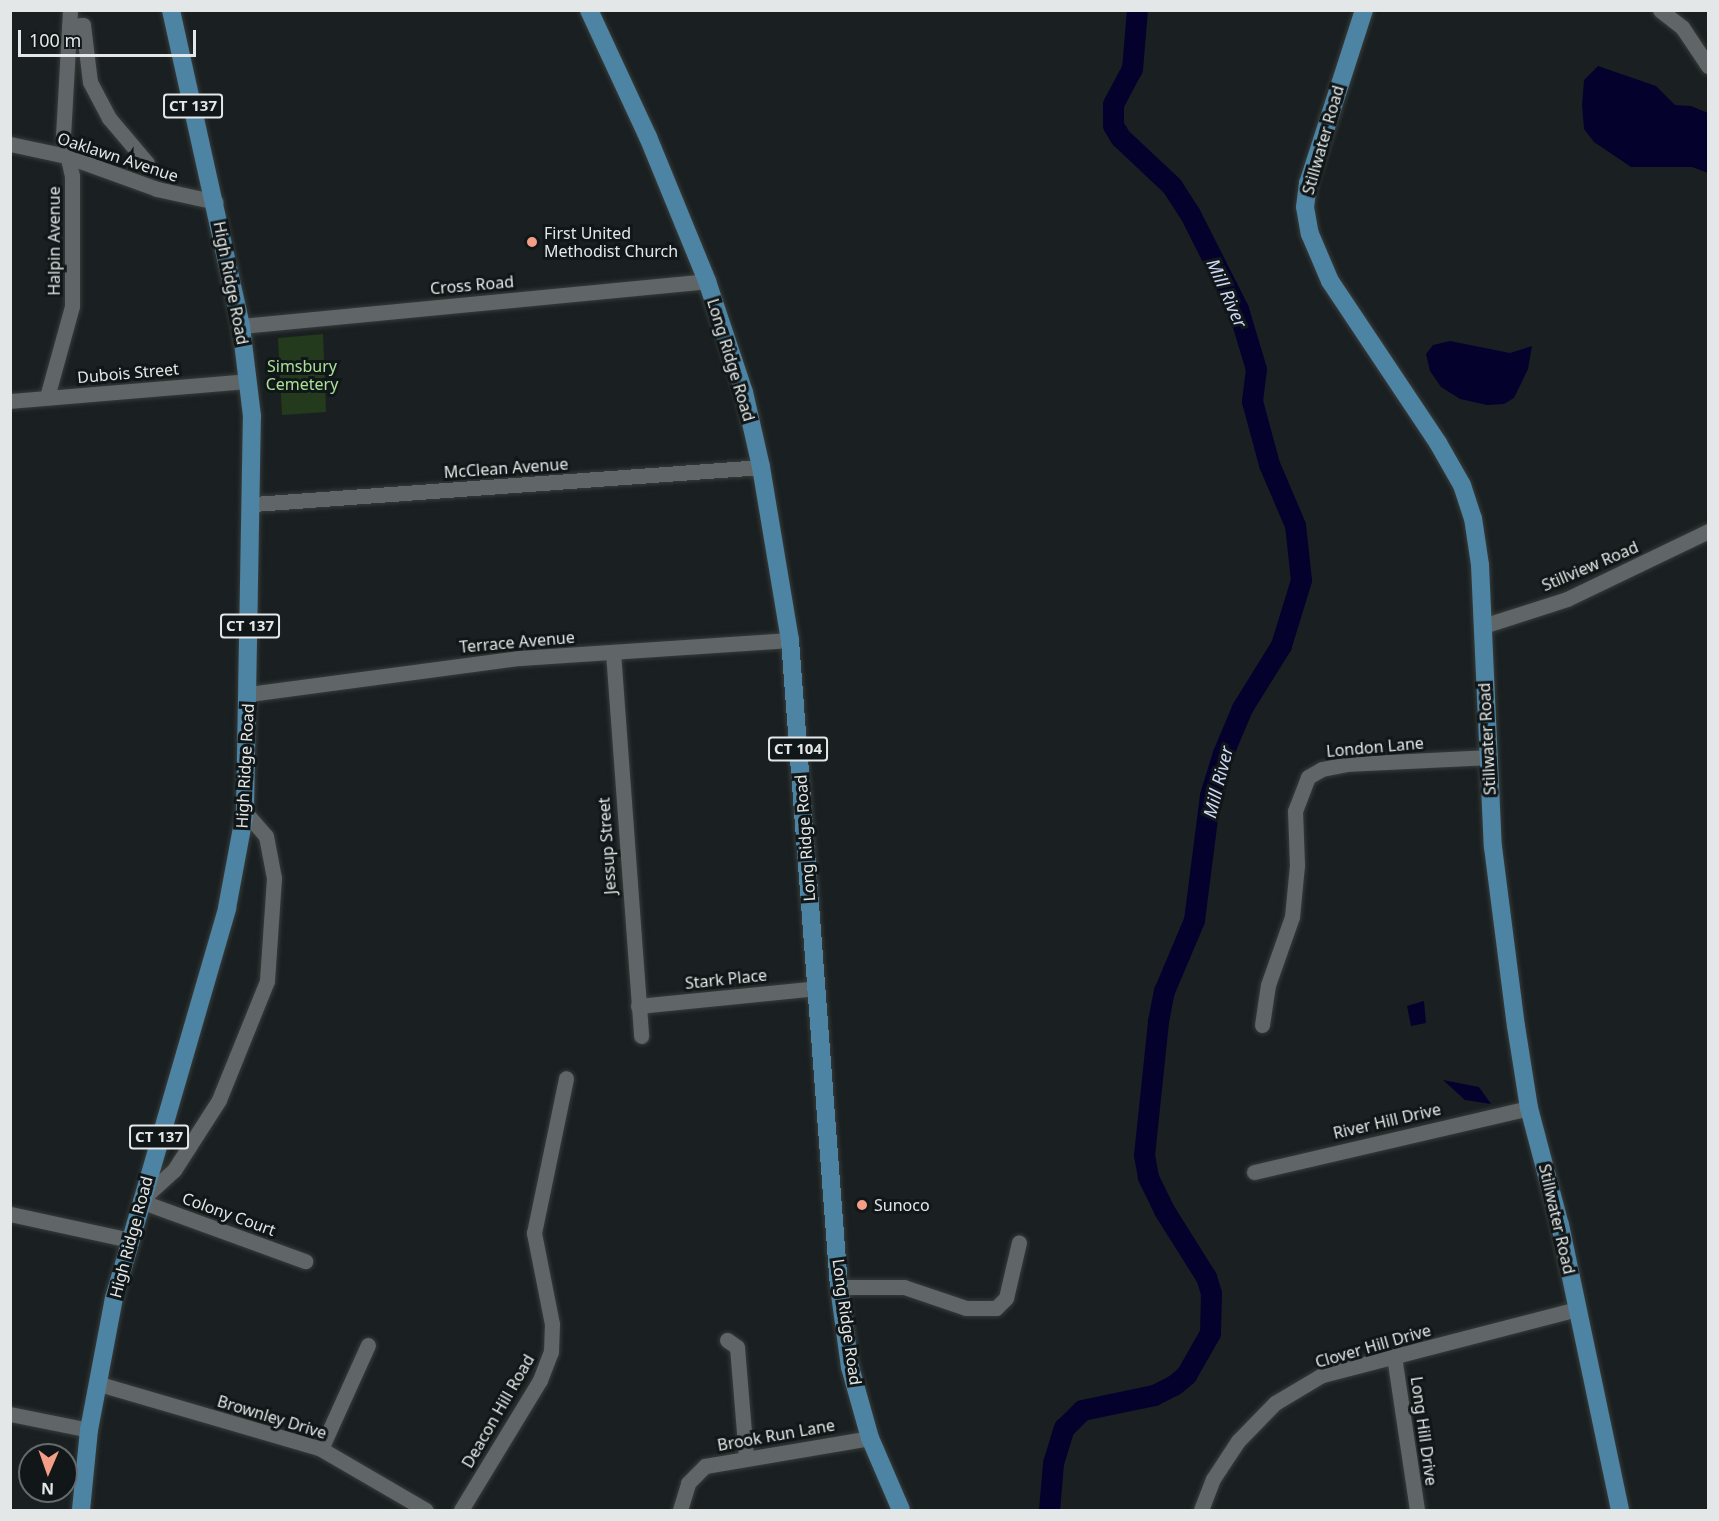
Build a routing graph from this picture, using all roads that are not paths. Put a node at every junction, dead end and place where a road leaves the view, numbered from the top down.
1 (171, 10) edge
2 (589, 10) edge
3 (1364, 10) edge
4 (1660, 10) edge
5 (70, 18) edge
6 (1708, 66) edge
7 (10, 144) edge
8 (66, 156) junction
9 (147, 163) dead end
10 (216, 202) junction
11 (707, 281) junction
12 (241, 326) junction
13 (248, 381) junction
14 (47, 397) junction
15 (10, 401) edge
16 (761, 467) junction
17 (254, 504) junction
18 (1708, 531) edge
19 (1483, 626) junction
20 (790, 640) junction
21 (613, 652) junction
22 (249, 694) junction
23 (1488, 757) junction
24 (245, 812) junction
25 (817, 988) junction
26 (638, 1006) junction
27 (1262, 1025) dead end
28 (640, 1036) dead end
29 (566, 1078) dead end
30 (1529, 1107) junction
31 (1254, 1172) dead end
32 (140, 1201) junction
33 (10, 1214) edge
34 (130, 1240) junction
35 (1019, 1242) dead end
36 (305, 1261) dead end
37 (839, 1287) junction
38 (1578, 1309) junction
39 (727, 1340) dead end
40 (368, 1345) dead end
41 (1394, 1356) junction
42 (96, 1383) junction
43 (10, 1414) edge
44 (89, 1430) junction
45 (870, 1438) junction
46 (321, 1449) junction
47 (746, 1456) junction
48 (81, 1510) edge
49 (426, 1510) edge
50 (461, 1510) edge
51 (680, 1510) edge
52 (901, 1510) edge
53 (1201, 1510) edge
54 (1417, 1510) edge
55 (1620, 1510) edge

1 - 10 main road, High Ridge Road / CT 137
2 - 11 main road, Long Ridge Road / CT 104
3 - 19 main road, Stillwater Road
4 - 6 street
5 - 8 street, Halpin Avenue
5 - 9 street
7 - 8 street, Oaklawn Avenue
8 - 10 street, Oaklawn Avenue
8 - 14 street, Halpin Avenue
10 - 12 main road, High Ridge Road / CT 137
11 - 12 street, Cross Road
11 - 16 main road, Long Ridge Road / CT 104
12 - 13 main road, High Ridge Road / CT 137
13 - 14 street, Dubois Street
13 - 17 main road, High Ridge Road / CT 137
14 - 15 street, Dubois Street
16 - 17 street, McClean Avenue
16 - 20 main road, Long Ridge Road / CT 104
17 - 22 main road, High Ridge Road / CT 137
18 - 19 street, Stillview Road
19 - 23 main road, Stillwater Road
20 - 21 street, Terrace Avenue
20 - 25 main road, Long Ridge Road / CT 104
21 - 22 street, Terrace Avenue
21 - 26 street, Jessup Street
22 - 24 main road, High Ridge Road / CT 137
23 - 27 street, London Lane
23 - 30 main road, Stillwater Road
24 - 32 main road, High Ridge Road / CT 137
24 - 32 street
25 - 26 street, Stark Place
25 - 37 main road, Long Ridge Road / CT 104
26 - 28 street, Jessup Street
29 - 50 street, Deacon Hill Road
30 - 31 street, River Hill Drive
30 - 38 main road, Stillwater Road
32 - 34 main road, High Ridge Road / CT 137
32 - 36 street, Colony Court
33 - 34 street
34 - 42 main road, High Ridge Road / CT 137
35 - 37 street
37 - 45 main road, Long Ridge Road / CT 104
38 - 41 street, Clover Hill Drive
38 - 55 main road, Stillwater Road
39 - 47 street
40 - 46 street
41 - 53 street, Clover Hill Drive
41 - 54 street, Long Hill Drive
42 - 44 main road, High Ridge Road / CT 137
42 - 46 street, Brownley Drive
43 - 44 street
44 - 48 main road, High Ridge Road / CT 137
45 - 47 street, Brook Run Lane
45 - 52 main road, Long Ridge Road / CT 104
46 - 49 street, Brownley Drive
47 - 51 street, Brook Run Lane

